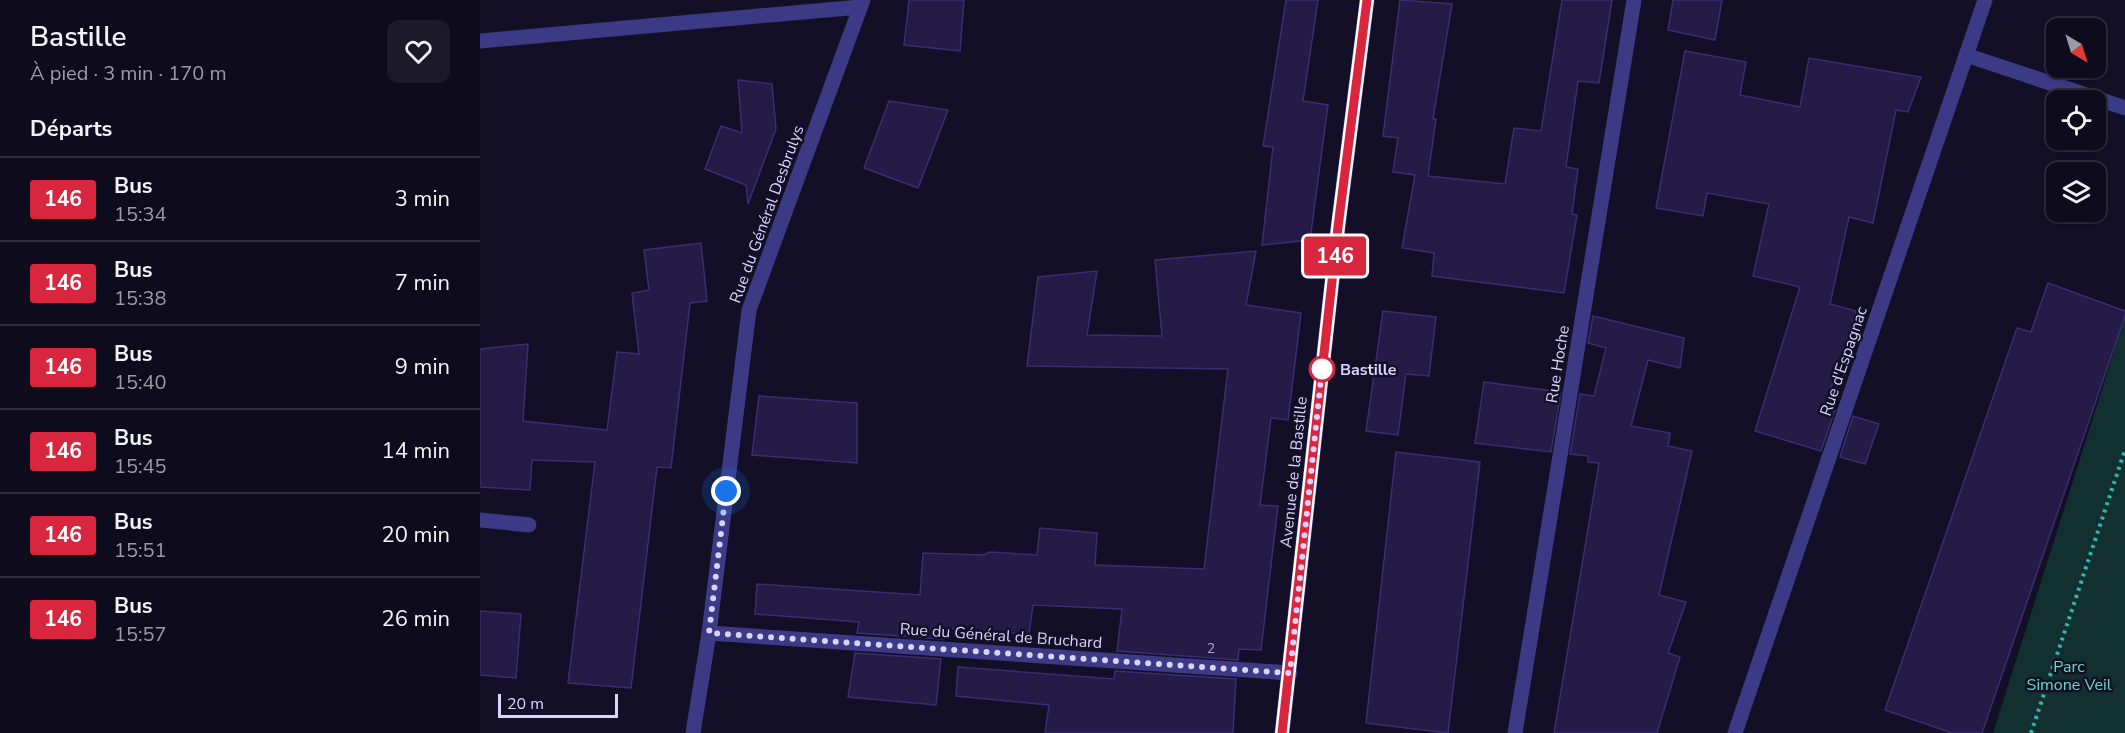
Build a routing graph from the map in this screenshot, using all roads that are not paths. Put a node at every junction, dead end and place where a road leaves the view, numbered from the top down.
1 (1367, 0) edge
2 (1634, 0) edge
3 (1985, 0) edge
4 (862, 4) edge
5 (480, 41) edge
6 (1966, 55) junction
7 (2125, 108) edge
8 (480, 520) edge
9 (529, 525) dead end
10 (709, 633) junction
11 (1290, 673) junction
12 (693, 733) edge
13 (1282, 733) edge
14 (1515, 733) edge
15 (1735, 733) edge

1 - 11 street, Avenue de la Bastille
2 - 14 street, Rue Hoche
3 - 6 street, Rue d'Espagnac
4 - 5 street
4 - 10 street, Rue du Général Desbrulys
6 - 7 street
6 - 15 street, Rue d'Espagnac
8 - 9 street
10 - 11 street, Rue du Général de Bruchard
10 - 12 street, Rue du Général Desbrulys
11 - 13 street, Avenue de la Bastille

